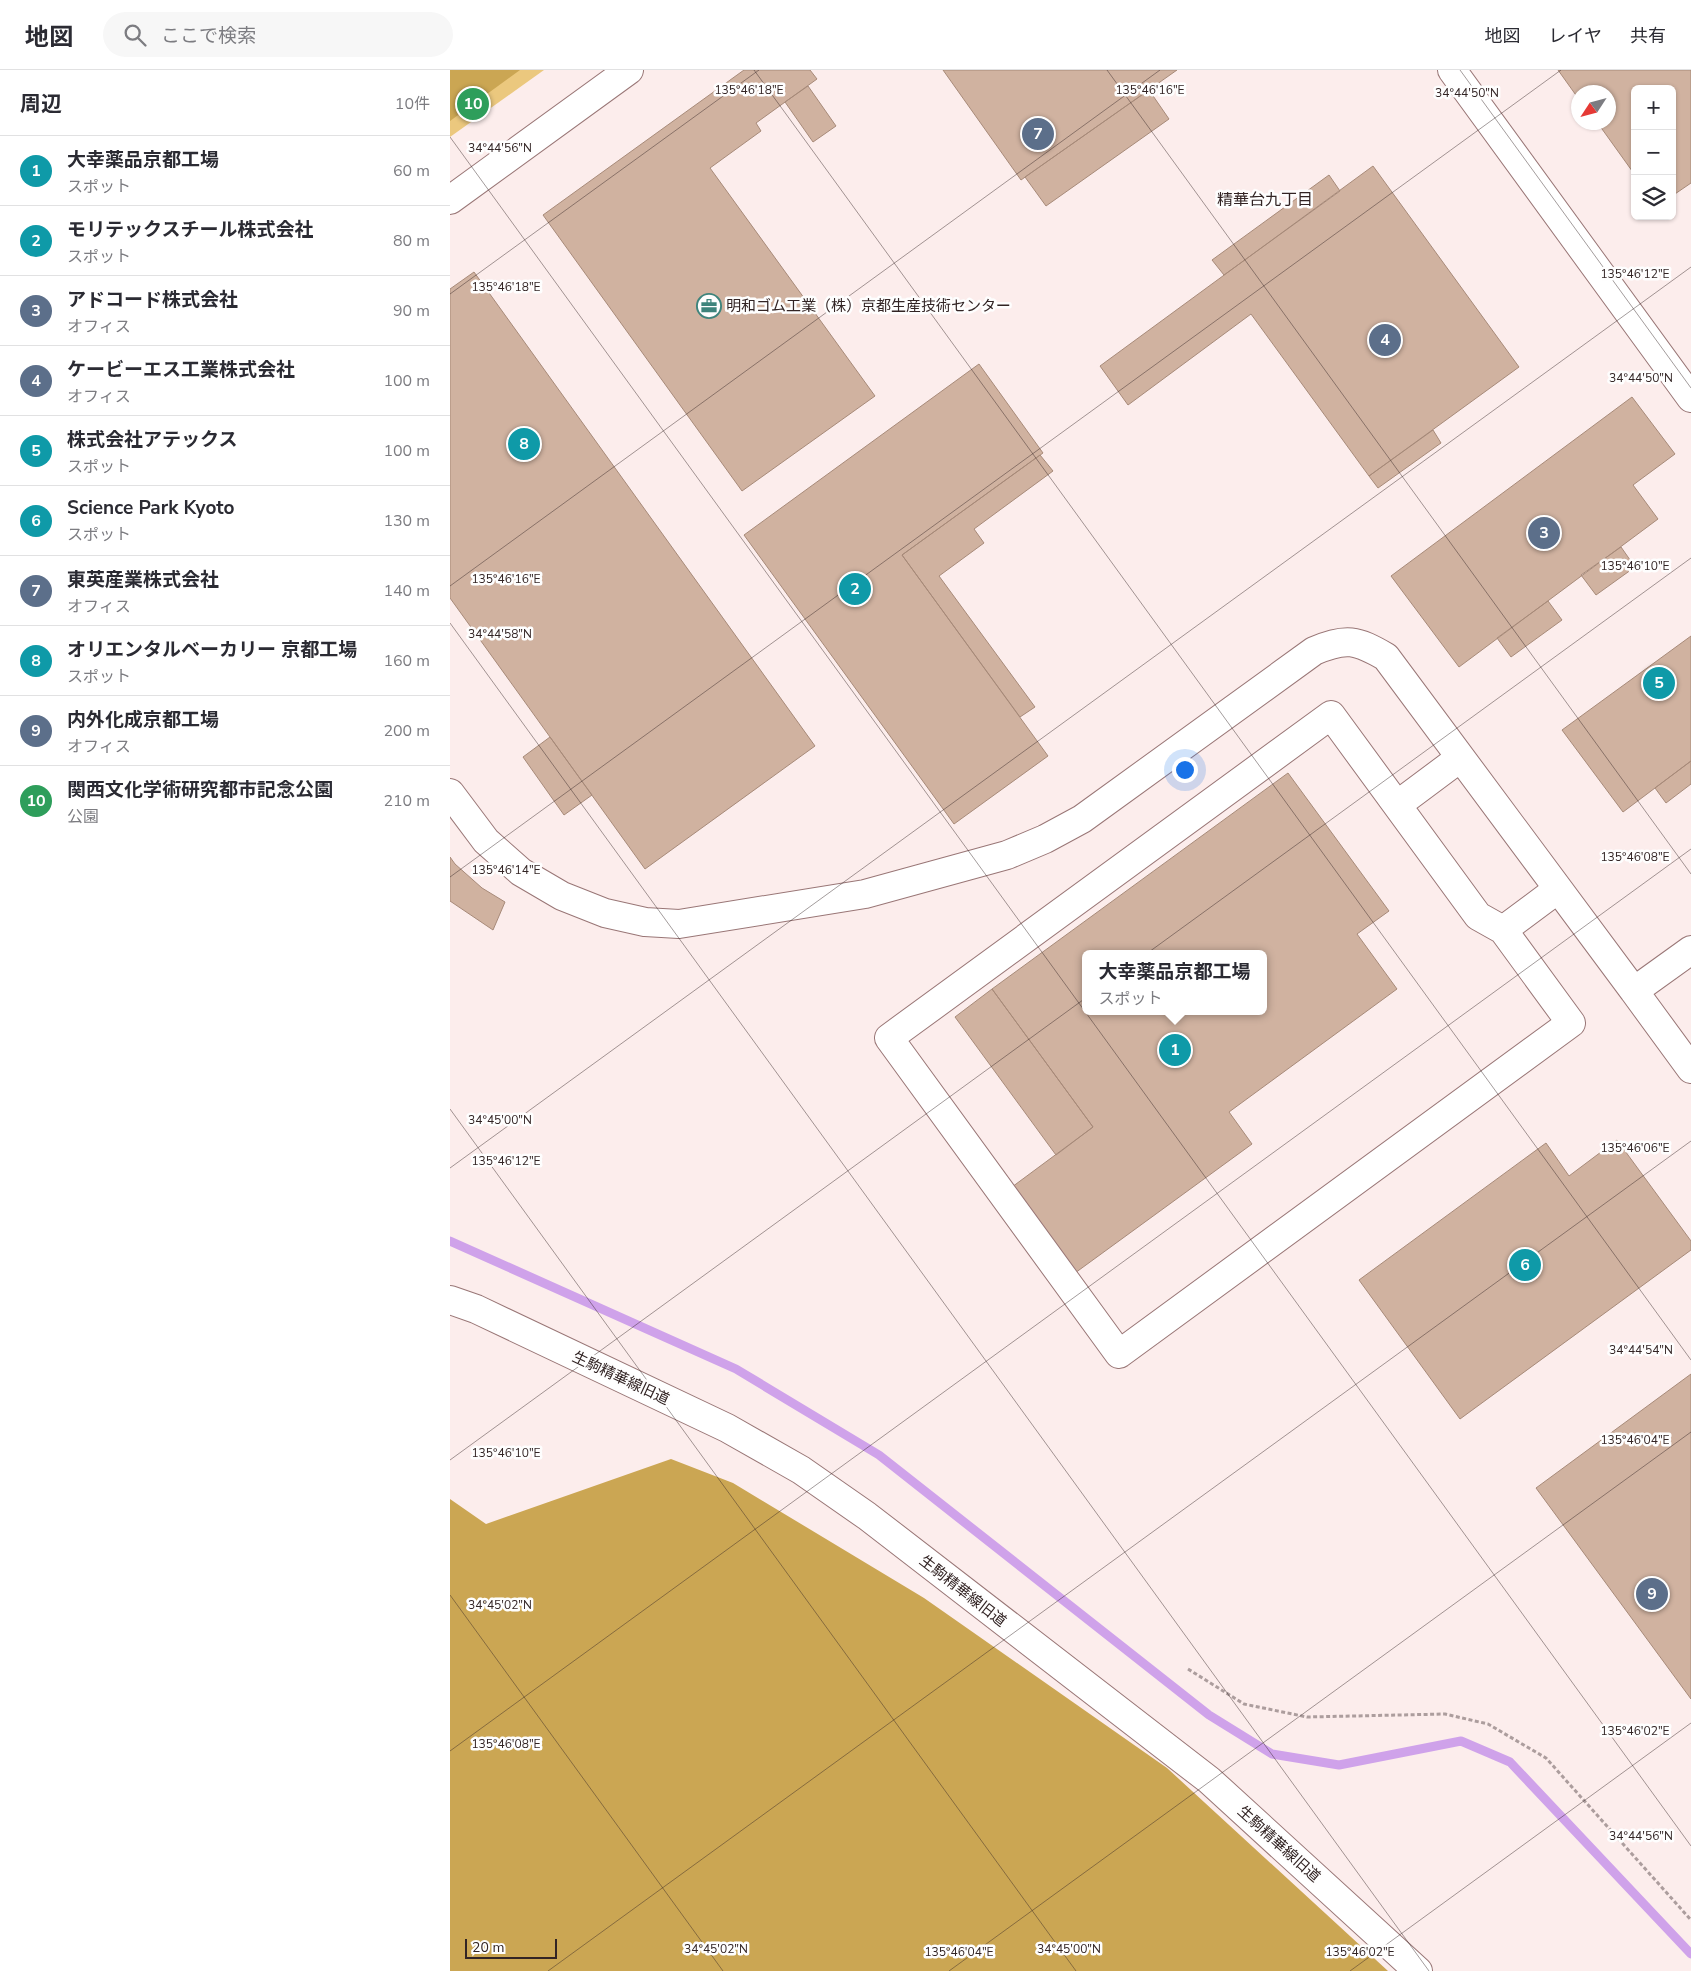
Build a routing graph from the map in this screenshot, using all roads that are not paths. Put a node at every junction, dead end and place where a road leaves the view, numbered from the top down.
1 (629, 70) edge
2 (1452, 70) edge
3 (450, 200) edge
4 (1691, 398) edge
5 (1460, 758) junction
6 (450, 793) edge
7 (1397, 805) junction
8 (1558, 889) junction
9 (1502, 930) junction
10 (1691, 950) edge
11 (1634, 991) junction
12 (1691, 1069) edge
13 (450, 1300) edge
14 (1418, 1971) edge

1 - 3 street
2 - 4 street
5 - 6 street
5 - 7 street
5 - 8 street
7 - 9 street
7 - 9 street
8 - 9 street
8 - 11 street
10 - 11 street
11 - 12 street
13 - 14 street, 生駒精華線旧道

